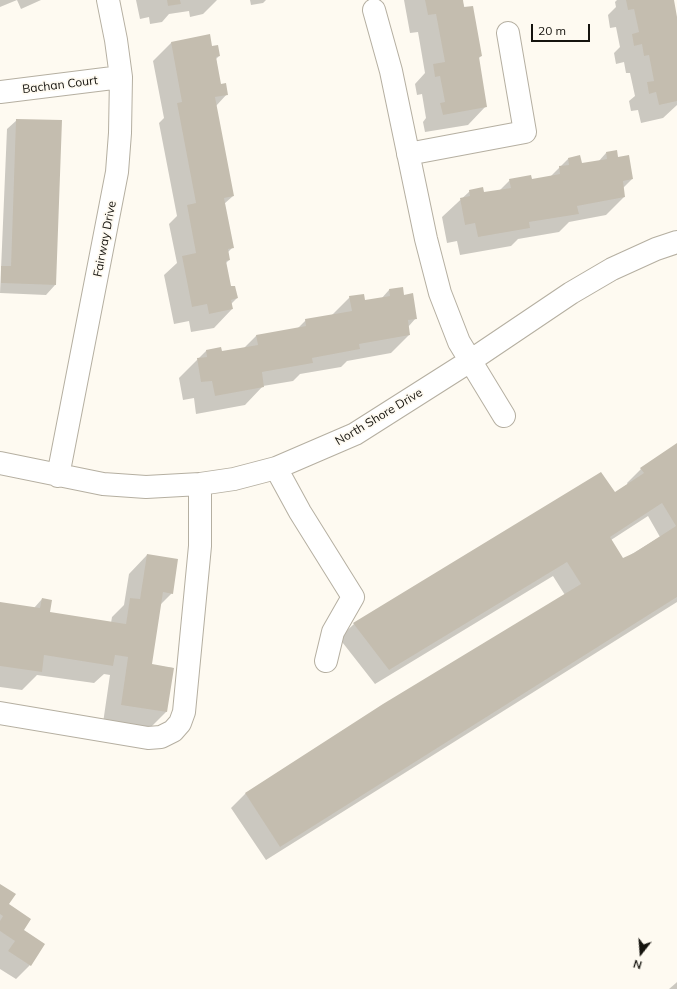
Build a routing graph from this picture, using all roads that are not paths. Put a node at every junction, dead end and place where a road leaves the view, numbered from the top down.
1 (108, 0) edge
2 (374, 10) dead end
3 (508, 33) dead end
4 (121, 77) junction
5 (0, 92) edge
6 (408, 154) junction
7 (677, 242) edge
8 (470, 361) junction
9 (504, 416) dead end
10 (0, 464) edge
11 (276, 468) junction
12 (58, 476) junction
13 (200, 484) junction
14 (326, 661) dead end
15 (0, 713) edge

1 - 4 street, Fairway Drive
2 - 6 street
3 - 6 street
4 - 5 street, Bachan Court
4 - 12 street, Fairway Drive
6 - 8 street
7 - 8 street, North Shore Drive
8 - 9 street
8 - 11 street, North Shore Drive
10 - 12 street, North Shore Drive
11 - 13 street, North Shore Drive
11 - 14 street
12 - 13 street, North Shore Drive
13 - 15 street

